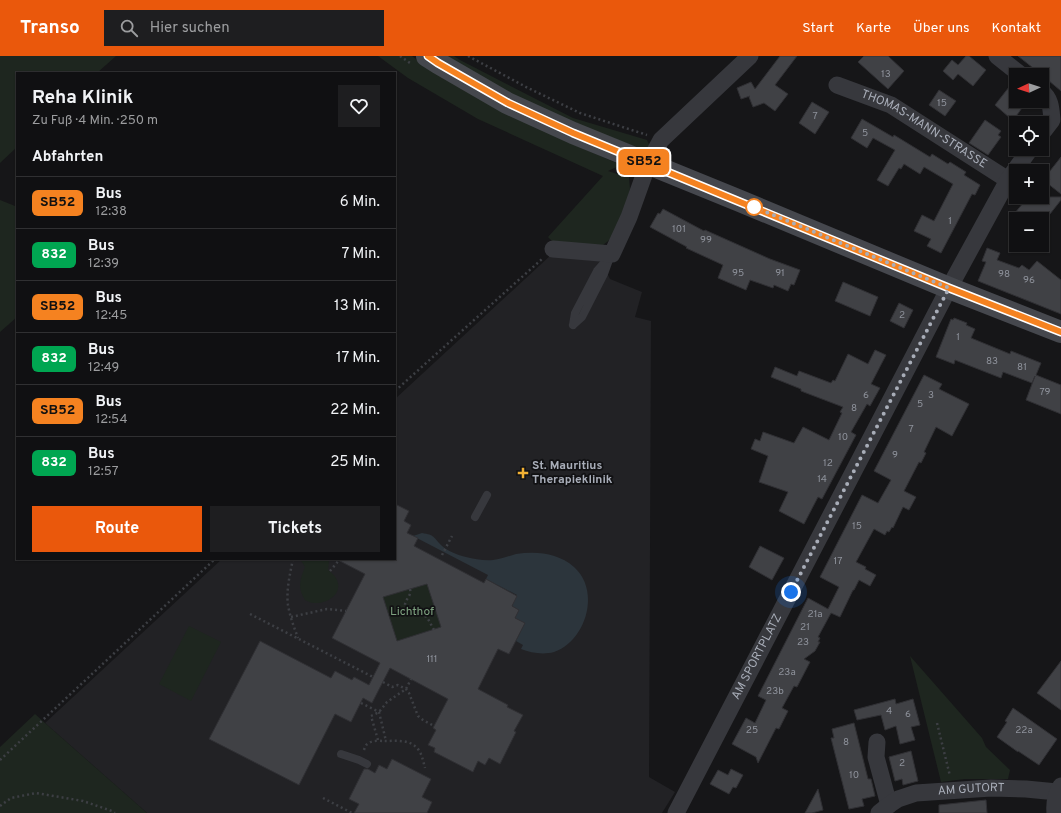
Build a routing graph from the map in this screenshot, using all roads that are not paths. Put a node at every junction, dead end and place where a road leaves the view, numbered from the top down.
1 (427, 56) edge
2 (750, 56) edge
3 (997, 56) edge
4 (1012, 68) edge
5 (838, 85) dead end
6 (1049, 102) edge
7 (1049, 124) edge
8 (1025, 156) edge
9 (648, 164) junction
10 (1008, 180) junction
11 (552, 249) road end
12 (612, 254) junction
13 (949, 288) junction
14 (1061, 332) edge
15 (487, 495) dead end
16 (475, 517) dead end
17 (877, 742) dead end
18 (341, 754) dead end
19 (367, 764) dead end
20 (1059, 789) edge
21 (884, 809) edge
22 (676, 813) edge
23 (1055, 813) edge

1 - 9 main road
2 - 9 street
3 - 4 street
5 - 10 street, THOMAS-MANN-STRASSE
6 - 7 street
8 - 10 street
9 - 12 street
9 - 13 main road
10 - 13 street
11 - 12 street
12 - 12 lane
13 - 14 main road
13 - 22 street, AM SPORTPLATZ
15 - 16 lane
17 - 21 street, AM GUTORT
18 - 19 lane
20 - 21 street, AM GUTORT
20 - 23 street

